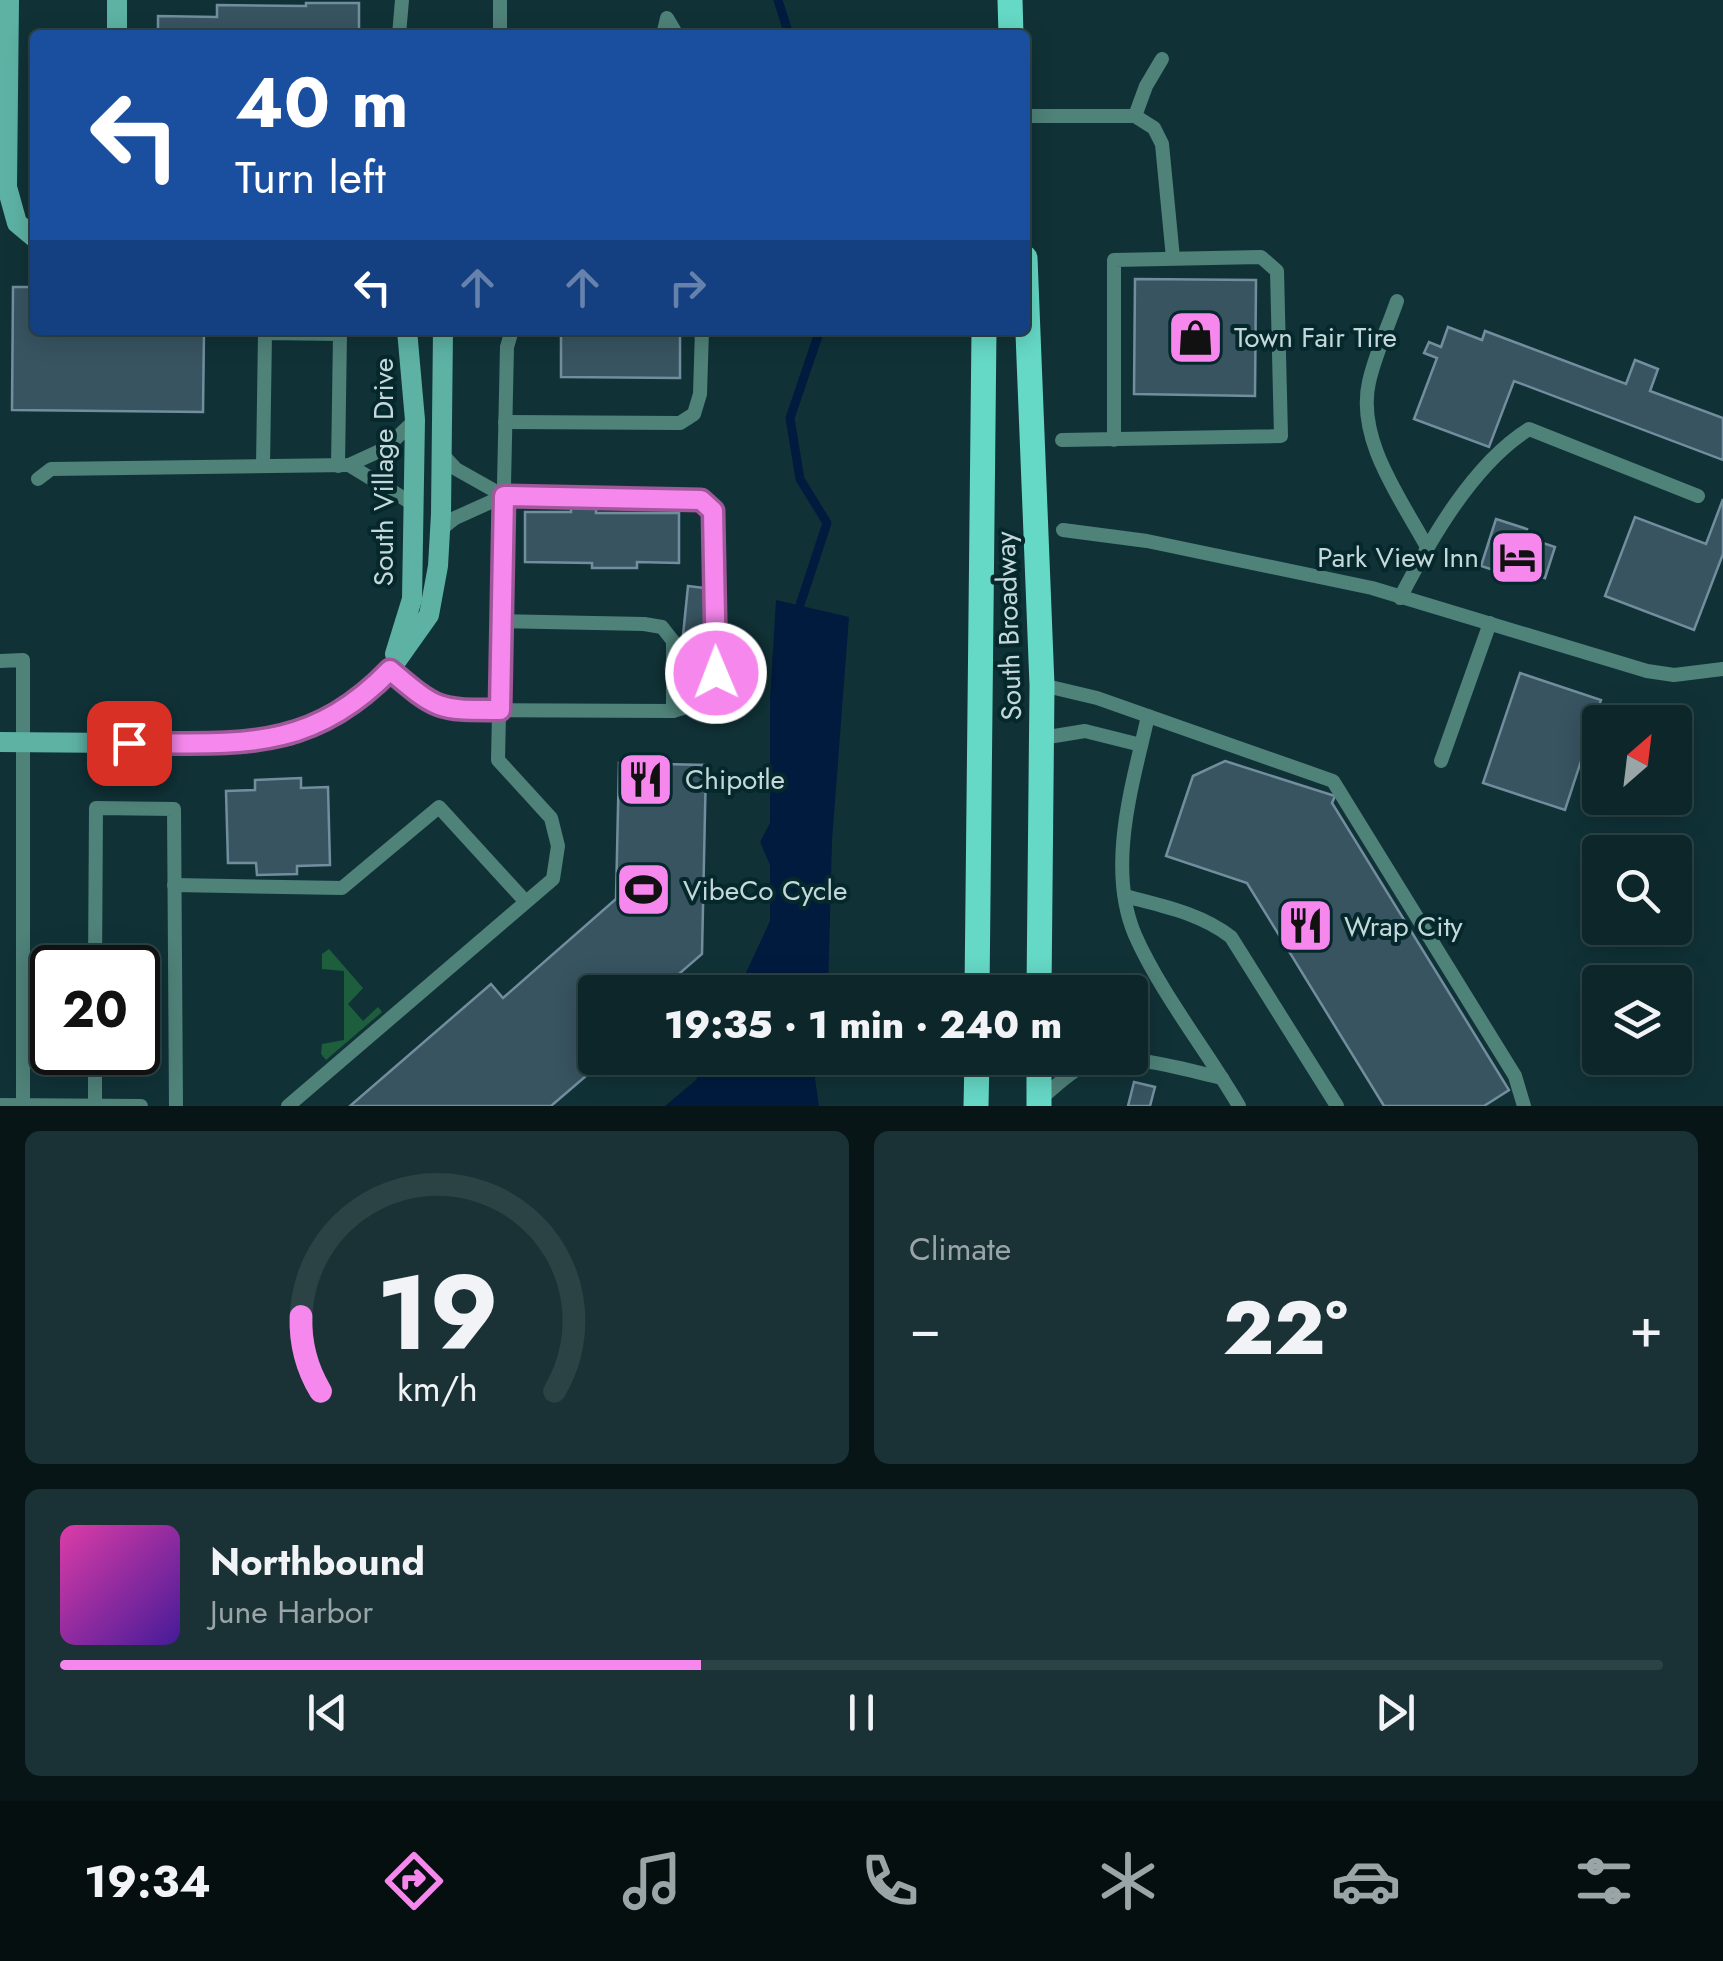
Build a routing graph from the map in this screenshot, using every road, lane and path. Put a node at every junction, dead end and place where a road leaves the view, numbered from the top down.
1 (9, 0) edge
2 (116, 0) edge
3 (500, 0) edge
4 (665, 0) edge
5 (1010, 0) edge
6 (402, 1) edge
7 (667, 18) junction
8 (116, 30) edge
9 (399, 30) edge
10 (408, 30) edge
11 (500, 30) edge
12 (664, 30) edge
13 (674, 30) edge
14 (1011, 30) edge
15 (1162, 59) dead end
16 (1030, 116) edge
17 (1136, 116) junction
18 (30, 233) edge
19 (1173, 258) junction
20 (1397, 301) dead end
21 (265, 335) edge
22 (340, 335) edge
23 (407, 335) edge
24 (442, 335) edge
25 (511, 335) edge
26 (702, 335) edge
27 (984, 335) edge
28 (1028, 335) edge
29 (415, 420) junction
30 (506, 422) junction
31 (1062, 440) dead end
32 (1114, 440) junction
33 (442, 454) junction
34 (263, 466) junction
35 (344, 466) junction
36 (38, 479) dead end
37 (504, 496) junction
38 (1698, 496) dead end
39 (413, 504) junction
40 (440, 530) junction
41 (1063, 530) dead end
42 (1427, 547) junction
43 (1400, 598) junction
44 (500, 622) junction
45 (1490, 623) junction
46 (0, 661) edge
47 (1723, 669) edge
48 (390, 670) junction
49 (1042, 686) junction
50 (500, 710) junction
51 (674, 711) junction
52 (1148, 716) junction
53 (1042, 738) junction
54 (0, 742) edge
55 (22, 742) junction
56 (1142, 745) junction
57 (1441, 761) dead end
58 (174, 885) junction
59 (1126, 896) junction
60 (525, 900) junction
61 (96, 945) edge
62 (977, 975) edge
63 (1039, 975) edge
64 (95, 1075) edge
65 (977, 1075) edge
66 (1039, 1075) edge
67 (1222, 1078) junction
68 (1522, 1100) edge
69 (1039, 1103) edge
70 (0, 1105) edge
71 (23, 1105) edge
72 (95, 1106) edge
73 (141, 1106) edge
74 (176, 1106) edge
75 (288, 1106) edge
76 (976, 1106) edge
77 (1239, 1106) edge
78 (1337, 1106) edge

1 - 18 main road
2 - 8 main road
3 - 11 lane
4 - 7 lane
5 - 14 main road
6 - 9 lane
6 - 10 lane
7 - 12 lane
7 - 13 lane
15 - 17 lane
16 - 17 lane
17 - 19 lane
19 - 32 lane
19 - 32 lane
20 - 42 lane
21 - 34 lane
22 - 35 lane
23 - 29 main road, South Village Drive
24 - 33 main road, South Village Drive
25 - 30 lane
26 - 30 lane
27 - 62 main road, South Broadway
28 - 49 main road, South Broadway
29 - 35 lane
29 - 39 main road, South Village Drive
30 - 37 lane
31 - 32 lane
33 - 37 lane
33 - 40 main road, South Village Drive
34 - 35 lane
34 - 36 lane
35 - 39 lane
37 - 40 lane
37 - 44 lane
37 - 51 lane
38 - 42 lane
39 - 48 main road, South Village Drive
40 - 48 main road, South Village Drive
41 - 43 lane
42 - 43 lane
43 - 45 lane
44 - 50 lane
44 - 51 lane
45 - 47 lane
45 - 57 lane
46 - 55 lane
48 - 50 lane
48 - 55 main road, South Village Drive
49 - 52 lane
49 - 53 main road, South Broadway
50 - 51 lane
50 - 60 lane
52 - 56 lane
52 - 68 lane
53 - 56 lane
53 - 63 main road, South Broadway
54 - 55 main road, South Village Drive
55 - 71 lane
56 - 59 lane
58 - 60 lane
58 - 61 lane
58 - 74 lane
59 - 67 lane
59 - 78 lane
60 - 75 lane
64 - 72 lane
65 - 76 main road
66 - 69 main road
67 - 69 lane
67 - 77 lane
70 - 71 lane
71 - 72 lane
72 - 73 lane

